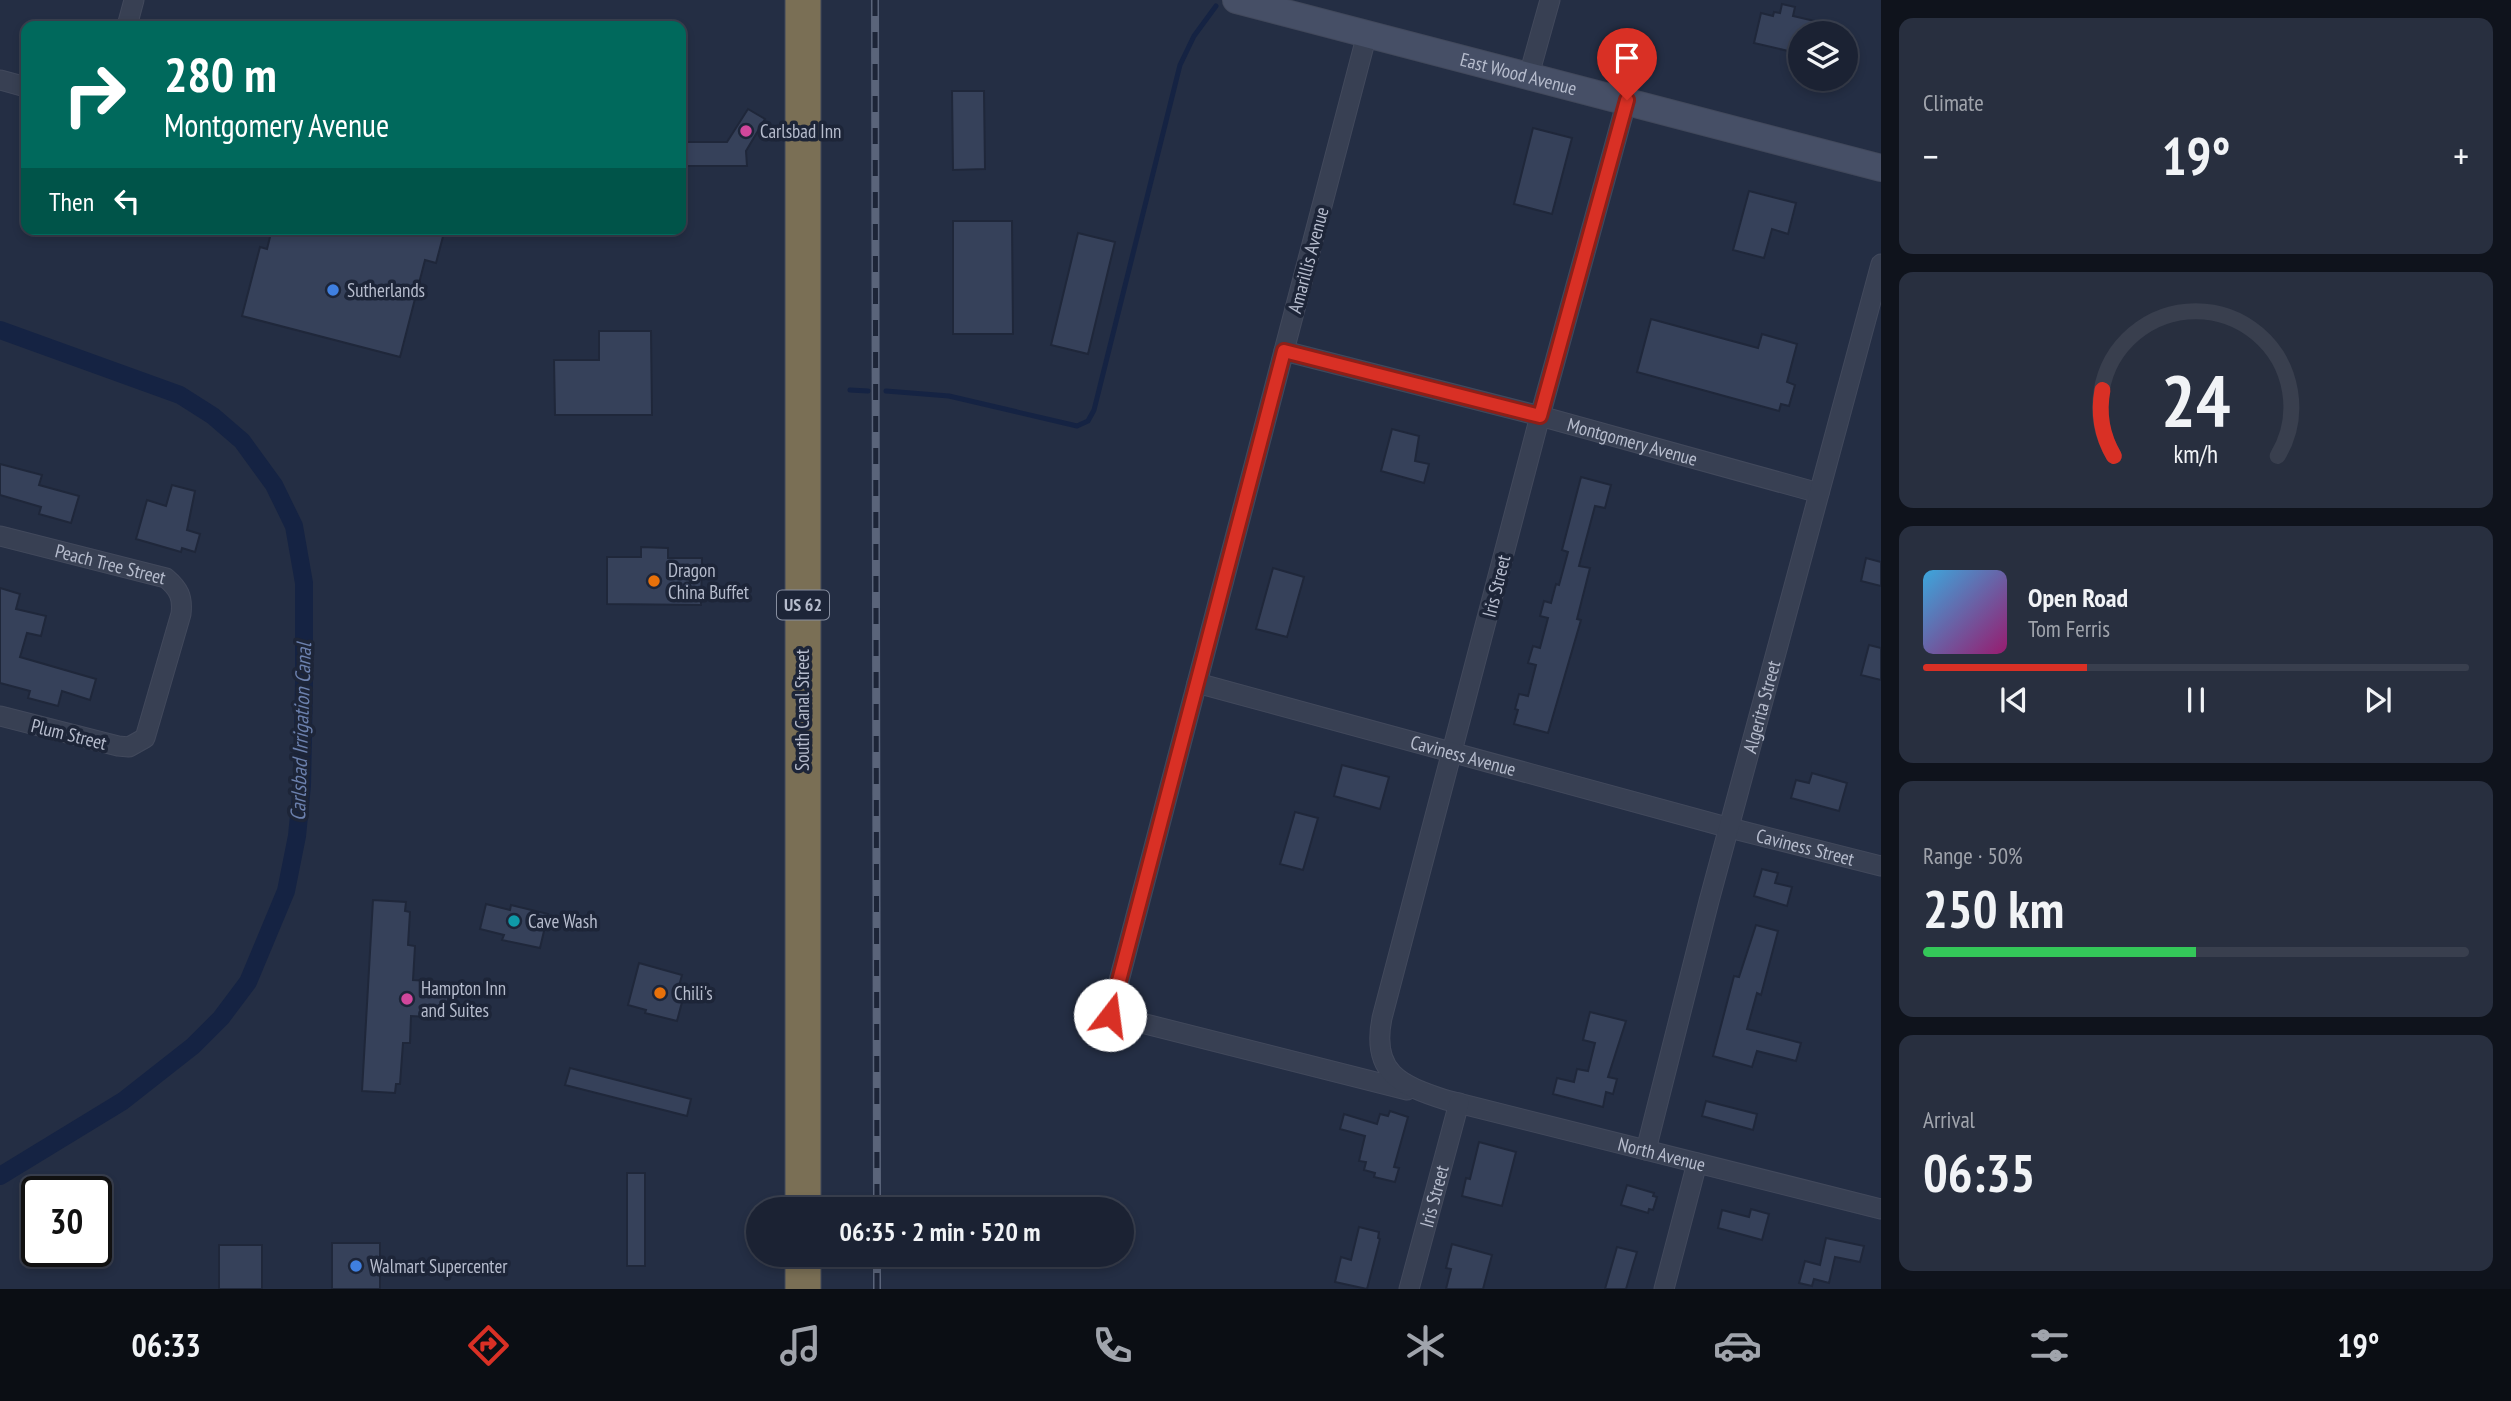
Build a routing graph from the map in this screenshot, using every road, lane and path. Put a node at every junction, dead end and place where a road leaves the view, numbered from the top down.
1 (134, 0) edge
2 (803, 0) edge
3 (1236, 0) edge
4 (1549, 0) edge
5 (128, 21) edge
6 (1367, 34) junction
7 (1530, 75) junction
8 (0, 80) edge
9 (21, 86) edge
10 (1627, 100) junction
11 (1881, 169) edge
12 (1881, 264) edge
13 (1284, 351) junction
14 (1540, 416) junction
15 (1819, 493) junction
16 (0, 536) edge
17 (1197, 683) junction
18 (0, 716) edge
19 (137, 743) joint
20 (1452, 753) junction
21 (1730, 828) junction
22 (1881, 866) edge
23 (1110, 1015) joint
24 (1390, 1072) joint
25 (1450, 1101) junction
26 (1646, 1150) junction
27 (1697, 1163) junction
28 (803, 1197) edge
29 (1881, 1209) edge
30 (803, 1267) edge
31 (803, 1289) edge
32 (1409, 1289) edge
33 (1664, 1289) edge

1 - 5 street
2 - 28 highway, South Canal Street / US 62
3 - 6 main road, East Wood Avenue
4 - 7 street
6 - 7 main road, East Wood Avenue
6 - 13 street, Amarillis Avenue
7 - 10 main road, East Wood Avenue
8 - 9 street
10 - 11 main road, East Wood Avenue
10 - 14 street, Iris Street
12 - 15 street, Algerita Street
13 - 14 street, Montgomery Avenue
13 - 17 street, Amarillis Avenue
14 - 15 street, Montgomery Avenue
14 - 20 street, Iris Street
15 - 21 street, Algerita Street
16 - 19 street, Peach Tree Street
17 - 20 street, Caviness Avenue
17 - 23 street, Amarillis Avenue
18 - 19 street, Plum Street
20 - 21 street, Caviness Avenue
20 - 24 street, Iris Street
21 - 22 street, Caviness Street
21 - 26 street, Algerita Street
23 - 25 street, North Avenue
24 - 25 street, North Avenue
25 - 26 street, North Avenue
25 - 32 street, Iris Street
26 - 27 street, North Avenue
27 - 29 street, North Avenue
27 - 33 street
30 - 31 highway

